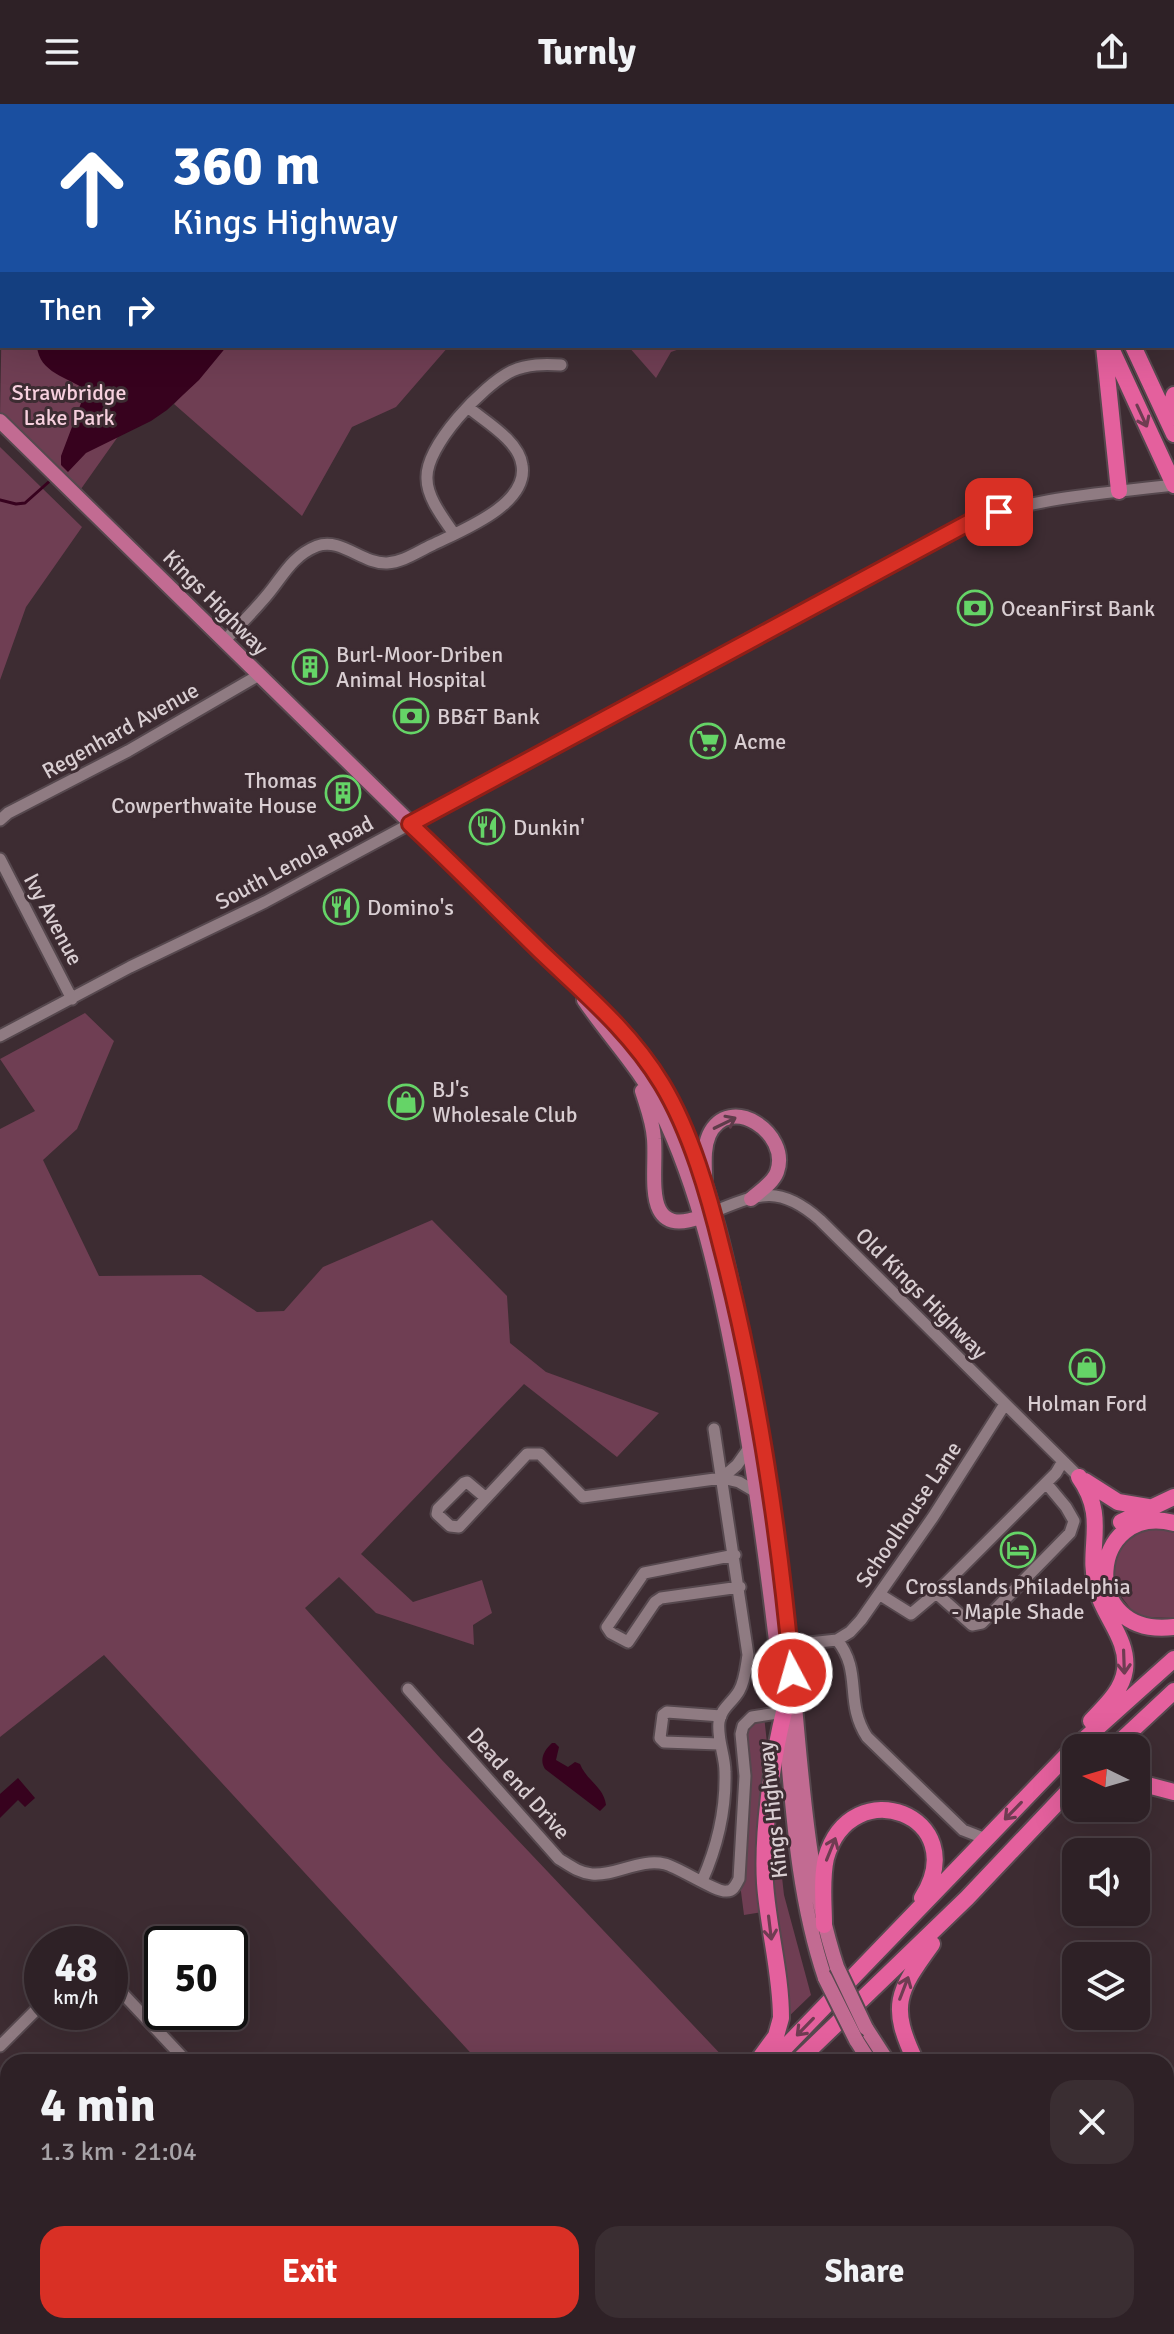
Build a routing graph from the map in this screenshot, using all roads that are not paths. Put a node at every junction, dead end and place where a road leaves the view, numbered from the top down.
1 (1104, 348) edge
2 (1111, 348) edge
3 (1134, 348) edge
4 (561, 365) dead end
5 (1174, 395) edge
6 (469, 408) junction
7 (0, 421) edge
8 (1171, 428) edge
9 (1174, 485) edge
10 (1119, 491) junction
11 (454, 534) junction
12 (224, 641) junction
13 (259, 675) junction
14 (0, 820) edge
15 (410, 824) junction
16 (0, 859) edge
17 (573, 983) junction
18 (72, 999) junction
19 (0, 1036) edge
20 (636, 1067) junction
21 (706, 1191) junction
22 (751, 1199) junction
23 (706, 1214) junction
24 (1005, 1404) junction
25 (714, 1429) dead end
26 (749, 1448) junction
27 (1063, 1461) junction
28 (1079, 1477) junction
29 (722, 1478) junction
30 (1046, 1483) junction
31 (756, 1492) junction
32 (1174, 1497) edge
33 (486, 1498) dead end
34 (1149, 1507) junction
35 (1174, 1523) edge
36 (735, 1555) junction
37 (1095, 1562) junction
38 (740, 1587) junction
39 (936, 1593) junction
40 (879, 1594) junction
41 (1174, 1627) edge
42 (837, 1640) junction
43 (790, 1645) junction
44 (1174, 1659) edge
45 (408, 1689) dead end
46 (1174, 1691) edge
47 (784, 1712) junction
48 (721, 1716) junction
49 (1080, 1734) edge
50 (1090, 1734) edge
51 (1128, 1734) edge
52 (719, 1744) junction
53 (1062, 1760) edge
54 (1150, 1786) edge
55 (1174, 1792) edge
56 (1062, 1803) edge
57 (963, 1830) junction
58 (986, 1839) junction
59 (971, 1855) junction
60 (702, 1881) junction
61 (967, 1898) junction
62 (824, 1925) junction
63 (897, 1933) junction
64 (128, 1999) edge
65 (24, 2022) edge
66 (0, 2046) edge
67 (179, 2054) edge
68 (763, 2054) edge
69 (779, 2054) edge
70 (805, 2054) edge
71 (865, 2054) edge
72 (883, 2054) edge
73 (913, 2054) edge

1 - 10 highway
2 -> 9 highway
3 - 8 highway
4 - 6 street
5 - 8 highway
6 - 11 street
6 - 11 street
7 - 12 main road, Kings Highway
9 - 10 street, South Lenola Road
10 - 15 street, South Lenola Road
11 - 12 street
12 - 13 main road, Kings Highway
13 - 14 street, Regenhard Avenue
13 - 15 main road, Kings Highway
15 - 17 main road, Kings Highway
15 - 18 street, South Lenola Road
16 - 18 street, Ivy Avenue
17 - 20 main road, Kings Highway
17 - 21 main road, Kings Highway
18 - 19 street, South Lenola Road
20 - 23 main road, Kings Highway
20 - 23 main road
21 -> 22 main road
21 - 23 main road
22 - 23 street, Old Kings Highway
22 - 24 street, Old Kings Highway
23 - 26 main road, Kings Highway
23 - 43 main road, Kings Highway
24 - 27 street, Old Kings Highway
24 - 40 street, Schoolhouse Lane
25 - 29 street
26 - 29 street
26 - 31 main road, Kings Highway
27 - 28 street, Old Kings Highway
27 - 30 street
28 - 34 highway
28 - 37 highway
29 - 31 street
29 - 33 street
29 - 36 street
30 - 39 street
30 - 39 street
31 - 47 main road, Kings Highway
32 - 34 highway
34 - 37 highway
35 - 41 highway
36 - 38 street
36 - 38 street
37 -> 49 highway
38 - 48 street
39 - 40 street
40 - 42 street, Schoolhouse Lane
42 - 43 street
42 - 57 street
43 - 62 main road, Kings Highway
44 - 50 highway
45 - 60 street, Dead end Drive
46 - 51 highway
47 - 60 street, Dead end Drive
47 -> 68 highway
47 - 71 main road, Kings Highway, bridge
48 - 52 street
48 - 52 street
52 - 60 street
53 -> 58 highway
54 - 55 highway
56 - 61 highway
57 - 58 street
57 - 59 street
58 - 59 highway
59 - 63 highway
61 - 70 highway
73 -> 61 highway
62 -> 63 highway
62 - 72 main road, Kings Highway, bridge
63 -> 69 highway
64 - 67 street
65 - 66 street

